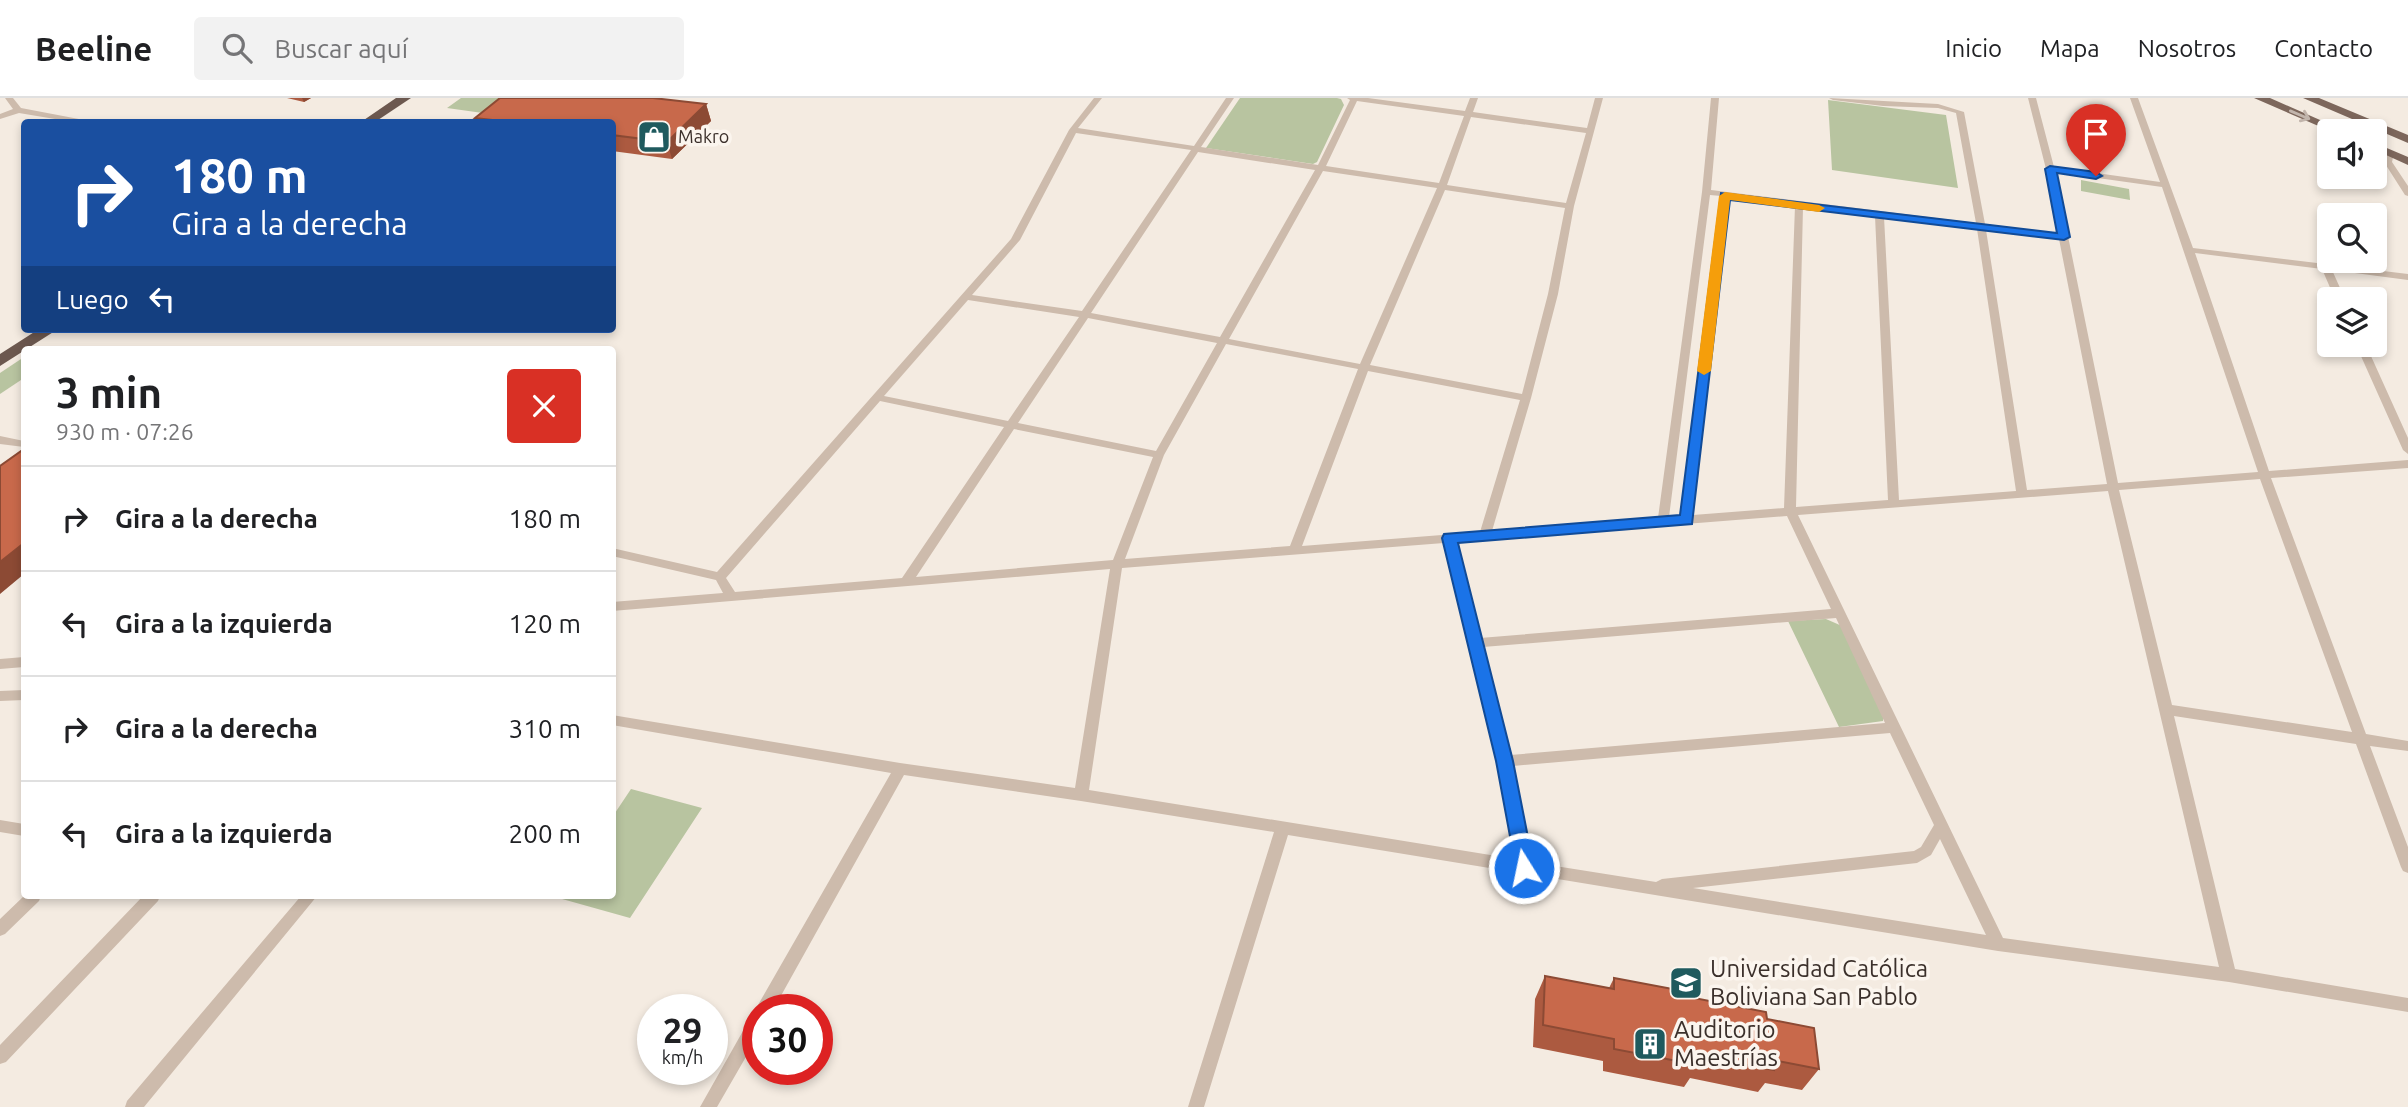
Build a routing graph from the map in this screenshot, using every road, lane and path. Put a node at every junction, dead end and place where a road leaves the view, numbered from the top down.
1 (9, 98) edge
2 (391, 98) edge
3 (405, 98) edge
4 (1098, 98) edge
5 (1230, 98) edge
6 (1354, 98) edge
7 (1474, 98) edge
8 (1598, 98) edge
9 (1715, 98) edge
10 (1833, 98) edge
11 (2032, 98) edge
12 (2134, 98) edge
13 (2260, 98) edge
14 (2309, 98) edge
15 (18, 110) junction
16 (1467, 114) junction
17 (2, 117) edge
18 (59, 117) junction
19 (21, 119) edge
20 (53, 119) edge
21 (69, 119) edge
22 (359, 119) edge
23 (372, 119) edge
24 (2317, 122) edge
25 (1073, 130) junction
26 (1590, 131) junction
27 (2408, 139) edge
28 (1198, 148) junction
29 (2387, 152) edge
30 (2390, 153) junction
31 (2408, 161) edge
32 (1321, 167) junction
33 (2050, 169) junction
34 (2165, 185) junction
35 (1442, 187) junction
36 (1706, 192) junction
37 (2408, 193) edge
38 (1725, 196) junction
39 (1570, 206) junction
40 (1799, 206) junction
41 (1879, 216) junction
42 (1981, 227) junction
43 (2064, 237) junction
44 (2189, 250) junction
45 (2317, 267) edge
46 (2372, 273) edge
47 (2408, 277) edge
48 (968, 297) junction
49 (1086, 315) junction
50 (28, 333) edge
51 (44, 333) edge
52 (1222, 341) junction
53 (23, 346) edge
54 (21, 348) edge
55 (0, 351) edge
56 (2366, 357) edge
57 (0, 361) edge
58 (1363, 367) junction
59 (880, 397) junction
60 (1526, 397) junction
61 (1010, 424) junction
62 (0, 440) edge
63 (21, 444) edge
64 (2408, 450) edge
65 (1158, 455) junction
66 (2408, 464) edge
67 (2264, 474) junction
68 (2113, 487) junction
69 (2022, 492) junction
70 (1894, 503) junction
71 (1790, 510) junction
72 (1687, 520) junction
73 (1663, 521) junction
74 (1485, 535) junction
75 (1449, 538) junction
76 (1294, 551) junction
77 (616, 553) edge
78 (1117, 564) junction
79 (720, 577) junction
80 (906, 582) junction
81 (731, 596) junction
82 (616, 607) edge
83 (1840, 613) junction
84 (1475, 643) junction
85 (21, 662) edge
86 (0, 664) edge
87 (21, 695) edge
88 (0, 696) edge
89 (2167, 710) junction
90 (616, 721) edge
91 (1895, 727) junction
92 (2359, 739) junction
93 (2408, 746) edge
94 (1504, 761) junction
95 (900, 769) junction
96 (1081, 795) junction
97 (0, 826) edge
98 (1940, 827) junction
99 (21, 830) edge
100 (1282, 830) junction
101 (2408, 867) edge
102 (1524, 868) junction
103 (1645, 887) junction
104 (31, 899) edge
105 (150, 899) edge
106 (307, 899) edge
107 (0, 929) edge
108 (1998, 944) junction
109 (2229, 975) junction
110 (773, 994) edge
111 (2408, 1005) edge
112 (742, 1048) edge
113 (0, 1056) edge
114 (133, 1107) edge
115 (708, 1107) edge
116 (1196, 1107) edge

1 - 15 street
2 - 22 highway
3 - 23 highway
4 - 25 street
5 - 28 street
6 - 16 street
6 - 32 street
7 - 16 street
8 - 26 street
9 - 36 street
10 - 42 street
11 - 33 street
12 - 34 street
13 -> 24 main road
14 - 27 main road
15 - 17 street
15 - 18 street
16 - 26 street
16 - 35 street
17 - 19 street
18 - 20 street
18 - 21 street
25 - 28 street
25 - 48 street
26 - 39 street
28 - 32 street
28 - 49 street
29 - 30 main road
30 - 31 main road
30 - 37 street
32 - 35 street
32 - 52 street
33 - 34 street
33 - 43 street
34 - 44 street
35 - 39 street
35 - 58 street
36 - 38 street
36 - 73 street
38 - 40 street
38 - 72 street
39 - 60 street
40 - 41 street
40 - 71 street
41 - 42 street
41 - 70 street
42 - 43 street
42 - 69 street
43 - 68 street
44 - 45 street
44 - 67 street
46 - 47 street
48 - 49 street
48 - 59 street
49 - 52 street
49 - 61 street
50 - 55 highway
51 - 53 highway
52 - 58 street
52 - 65 street
54 - 57 highway
56 - 64 street
58 - 60 street
58 - 76 street
59 - 61 street
59 - 79 street
60 - 74 street
61 - 65 street
61 - 80 street
62 - 63 street
65 - 78 street
66 - 67 street
67 - 68 street
67 - 92 street
68 - 69 street
68 - 89 street
69 - 70 street
70 - 71 street
71 - 72 street
71 - 83 street
72 - 73 street
73 - 74 street
74 - 75 street
75 - 76 street
75 - 84 street
76 - 78 street
77 - 79 street
78 - 80 street
78 - 96 street
79 - 81 street
80 - 81 street
81 - 82 street
83 - 84 street
83 - 91 street
84 - 94 street
85 - 86 street
87 - 88 street
89 - 92 street
89 - 109 street
90 - 95 street
91 - 94 street
91 - 98 street
92 - 93 street
92 - 101 street
94 - 102 street
95 - 96 street
95 - 110 street
96 - 100 street
97 - 99 street
98 - 103 street
98 - 108 street
100 - 102 street
100 - 116 street
102 - 103 street
103 - 108 street
104 - 107 street
105 - 113 street
106 - 114 street
108 - 109 street
109 - 111 street
112 - 115 street

